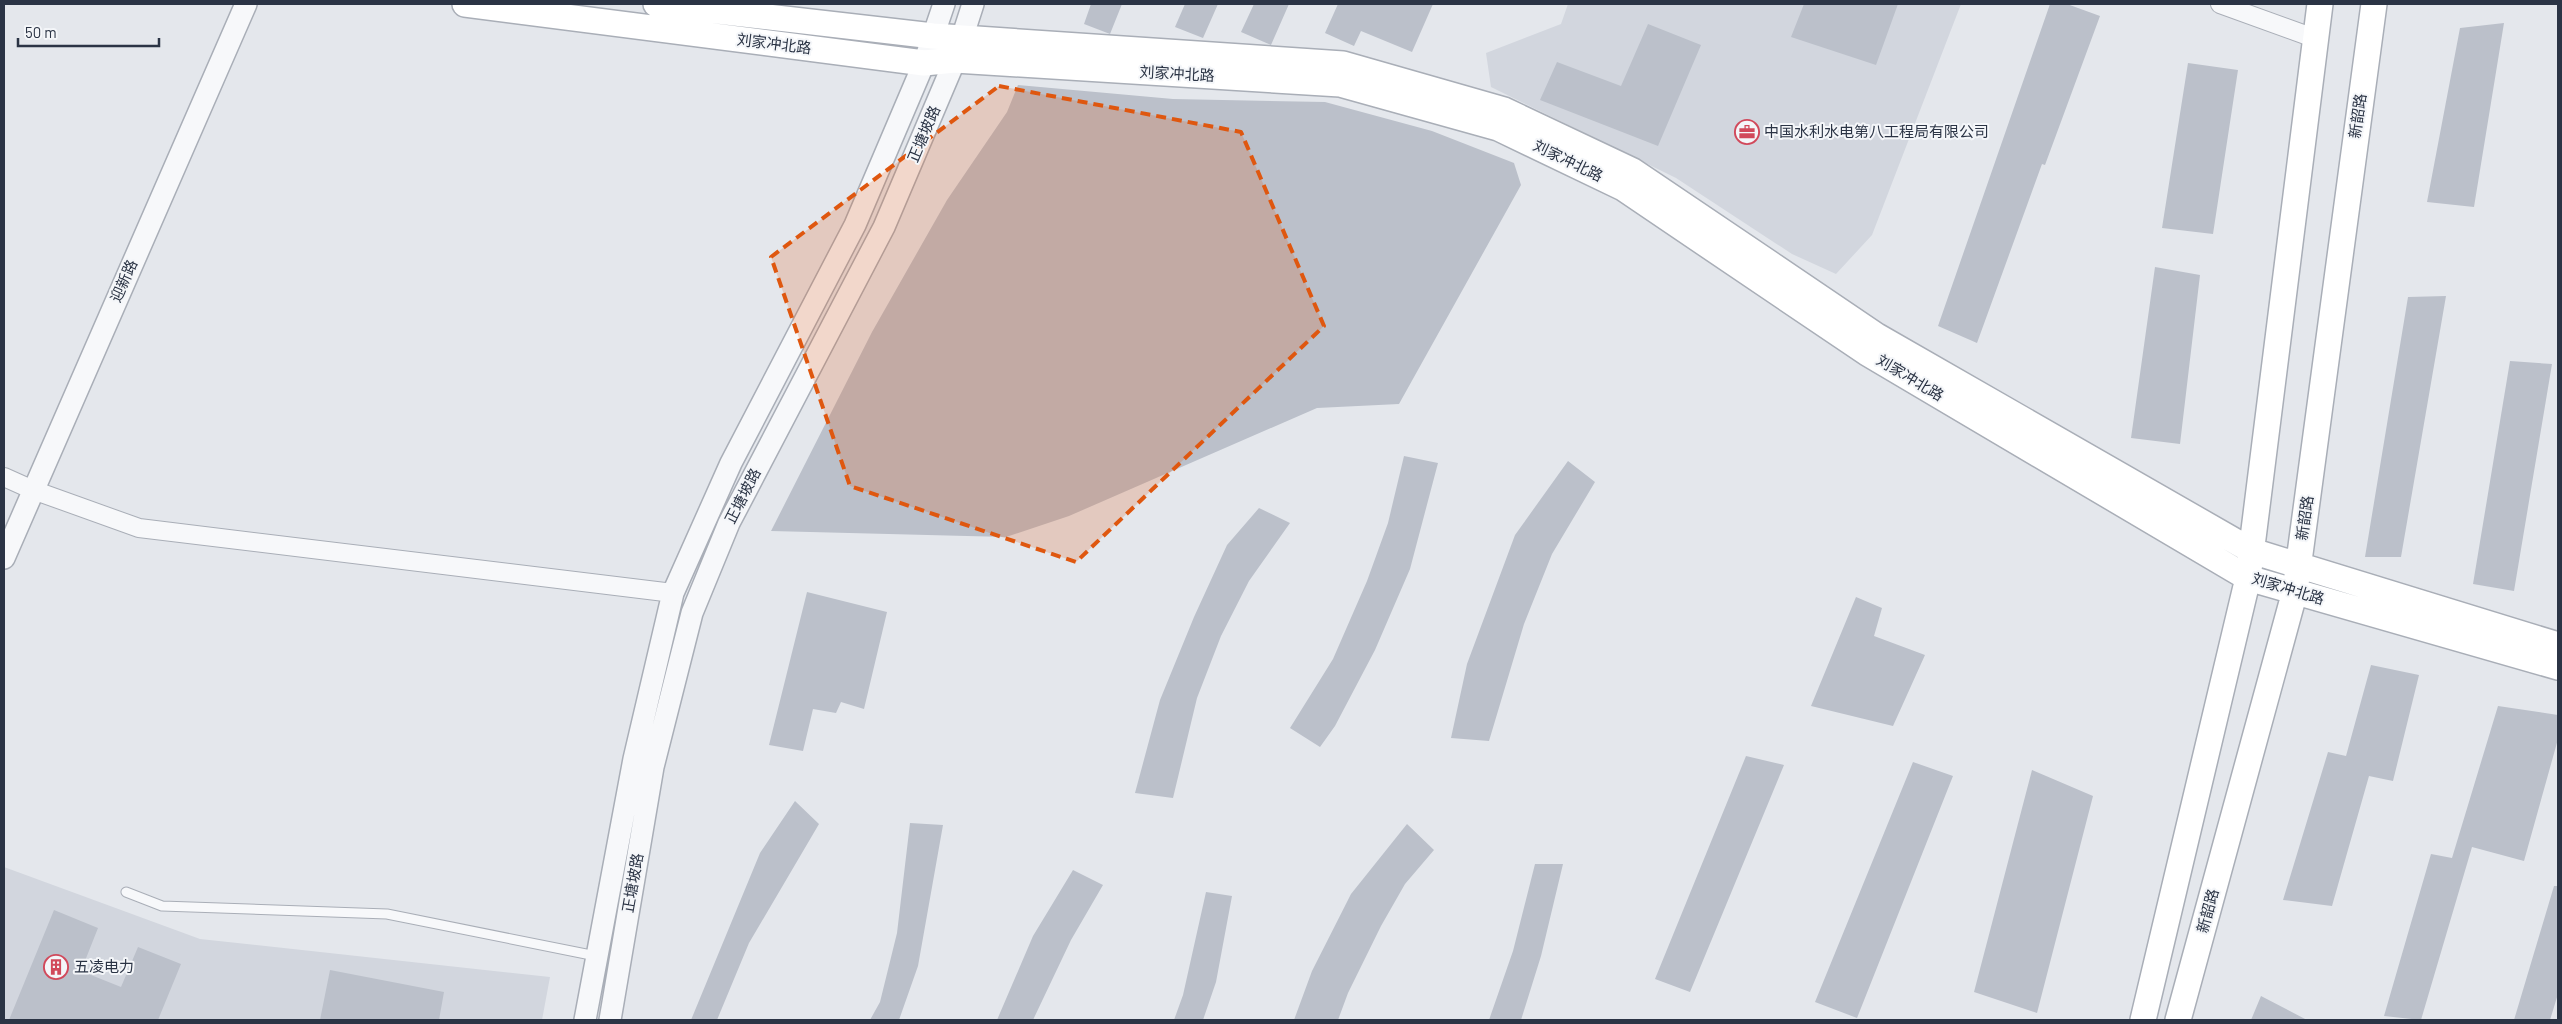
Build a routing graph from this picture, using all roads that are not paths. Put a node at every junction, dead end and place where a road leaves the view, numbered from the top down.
1 (246, 4) edge
2 (465, 4) edge
3 (656, 4) edge
4 (944, 4) edge
5 (973, 4) edge
6 (2220, 4) edge
7 (2320, 4) edge
8 (2374, 4) edge
9 (933, 36) junction
10 (2314, 38) junction
11 (959, 49) junction
12 (924, 63) junction
13 (4, 477) edge
14 (32, 490) junction
15 (2252, 551) junction
16 (4, 558) edge
17 (2298, 566) junction
18 (2248, 578) junction
19 (2295, 591) junction
20 (673, 593) junction
21 (2558, 645) edge
22 (2558, 667) edge
23 (126, 892) dead end
24 (596, 956) junction
25 (585, 1020) edge
26 (610, 1020) edge
27 (2143, 1020) edge
28 (2178, 1020) edge

1 - 14 street, 迎新路
2 - 12 main road, 刘家冲北路
3 - 9 main road, 刘家冲北路
4 - 9 street, 正塘坡路
5 - 11 street, 正塘坡路
6 - 10 street
7 - 10 main road
8 - 17 main road, 新韶路
9 - 11 main road, 刘家冲北路
9 - 12 street, 正塘坡路
10 - 15 main road
11 - 12 main road, 刘家冲北路
11 - 15 main road, 刘家冲北路
11 - 18 main road, 刘家冲北路
11 - 26 street, 正塘坡路
12 - 20 street, 正塘坡路
13 - 14 street
14 - 16 street, 迎新路
14 - 20 street
15 - 17 main road, 刘家冲北路
15 - 18 main road
17 - 19 main road, 新韶路
17 - 21 main road, 刘家冲北路
18 - 19 main road, 刘家冲北路
18 - 27 main road
19 - 22 main road, 刘家冲北路
19 - 28 main road, 新韶路
20 - 24 street, 正塘坡路
23 - 24 lane
24 - 25 street, 正塘坡路

